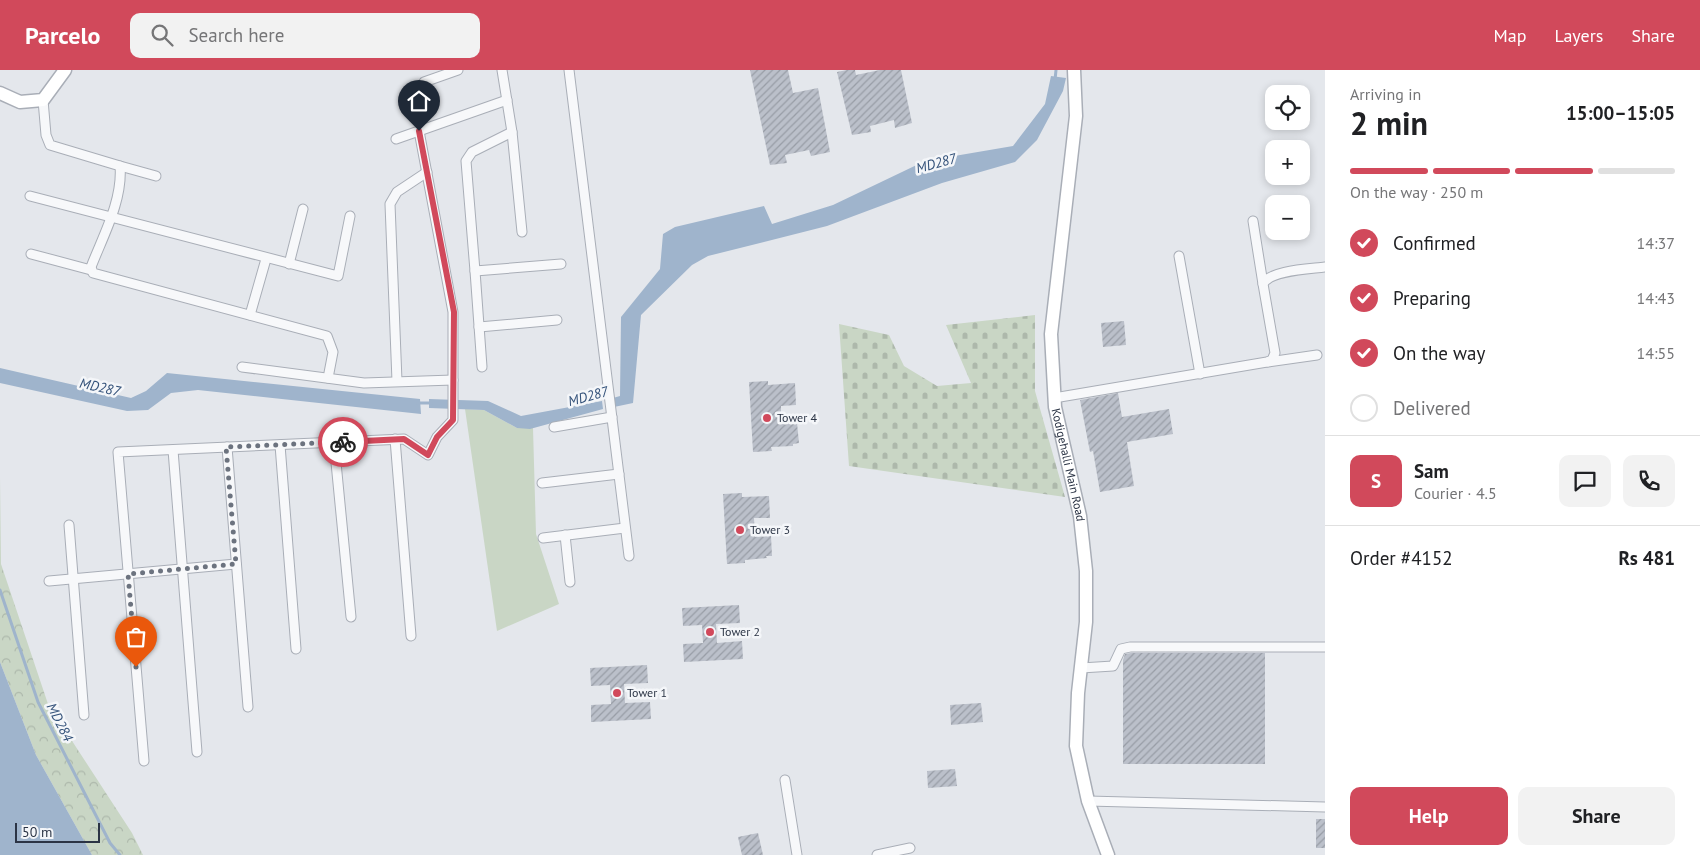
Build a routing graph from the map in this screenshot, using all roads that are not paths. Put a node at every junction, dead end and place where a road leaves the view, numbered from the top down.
1 (65, 70) edge
2 (458, 70) edge
3 (502, 70) edge
4 (569, 70) edge
5 (1074, 70) edge
6 (424, 82) dead end
7 (0, 93) edge
8 (43, 100) junction
9 (507, 100) junction
10 (419, 131) junction
11 (512, 132) junction
12 (396, 140) dead end
13 (120, 166) junction
14 (426, 172) junction
15 (156, 176) dead end
16 (30, 196) dead end
17 (303, 209) dead end
18 (350, 216) dead end
19 (111, 217) junction
20 (1253, 221) dead end
21 (522, 232) dead end
22 (31, 254) dead end
23 (1179, 256) dead end
24 (266, 259) junction
25 (289, 264) junction
26 (561, 264) dead end
27 (1325, 267) edge
28 (91, 270) junction
29 (475, 271) junction
30 (1263, 284) junction
31 (250, 315) junction
32 (557, 320) dead end
33 (479, 327) junction
34 (1317, 355) dead end
35 (1268, 362) junction
36 (242, 367) dead end
37 (482, 368) dead end
38 (1200, 374) junction
39 (328, 378) junction
40 (453, 380) junction
41 (397, 382) junction
42 (1054, 398) junction
43 (612, 417) junction
44 (554, 427) dead end
45 (395, 439) junction
46 (334, 442) junction
47 (280, 445) junction
48 (226, 447) junction
49 (173, 450) junction
50 (619, 474) junction
51 (542, 483) dead end
52 (69, 525) dead end
53 (625, 528) junction
54 (565, 535) junction
55 (543, 538) dead end
56 (629, 556) dead end
57 (236, 564) junction
58 (182, 569) junction
59 (128, 574) junction
60 (73, 579) junction
61 (50, 581) dead end
62 (570, 582) dead end
63 (350, 617) dead end
64 (411, 636) dead end
65 (1325, 647) edge
66 (296, 649) dead end
67 (1081, 668) junction
68 (248, 707) dead end
69 (84, 715) dead end
70 (197, 752) dead end
71 (144, 761) dead end
72 (785, 780) dead end
73 (1088, 801) junction
74 (1325, 807) edge
75 (910, 848) dead end
76 (797, 855) edge
77 (877, 855) edge
78 (1108, 855) edge

1 - 8 street
2 - 6 street
3 - 9 street
4 - 43 street
5 - 42 street, Kodigehalli Main Road
7 - 8 street
8 - 13 street
9 - 10 street
9 - 11 street
10 - 12 street
10 - 14 street
11 - 21 street
11 - 29 street
13 - 15 street
13 - 19 street
14 - 40 street
14 - 41 street
16 - 19 street
17 - 25 street
18 - 25 street
19 - 24 street
19 - 28 street
20 - 30 street
22 - 28 street
23 - 38 street
24 - 25 street
24 - 31 street
26 - 29 street
27 - 30 street
28 - 31 street
29 - 33 street
30 - 35 street
31 - 39 street
32 - 33 street
33 - 37 street
34 - 35 street
35 - 38 street
36 - 39 street
38 - 42 street
39 - 41 street
40 - 41 street
40 - 45 street
42 - 67 street, Kodigehalli Main Road
43 - 44 street
43 - 50 street
45 - 46 street
45 - 64 street
46 - 47 street
46 - 63 street
47 - 48 street
47 - 66 street
48 - 49 street
48 - 57 street
49 - 58 street
49 - 59 street
50 - 51 street
50 - 53 street
52 - 60 street
53 - 54 street
53 - 56 street
54 - 55 street
54 - 62 street
57 - 58 street
57 - 68 street
58 - 59 street
58 - 70 street
59 - 60 street
59 - 71 street
60 - 61 street
60 - 69 street
65 - 67 street
67 - 73 street, Kodigehalli Main Road
72 - 76 street
73 - 74 street
73 - 78 street, Kodigehalli Main Road
75 - 77 street

